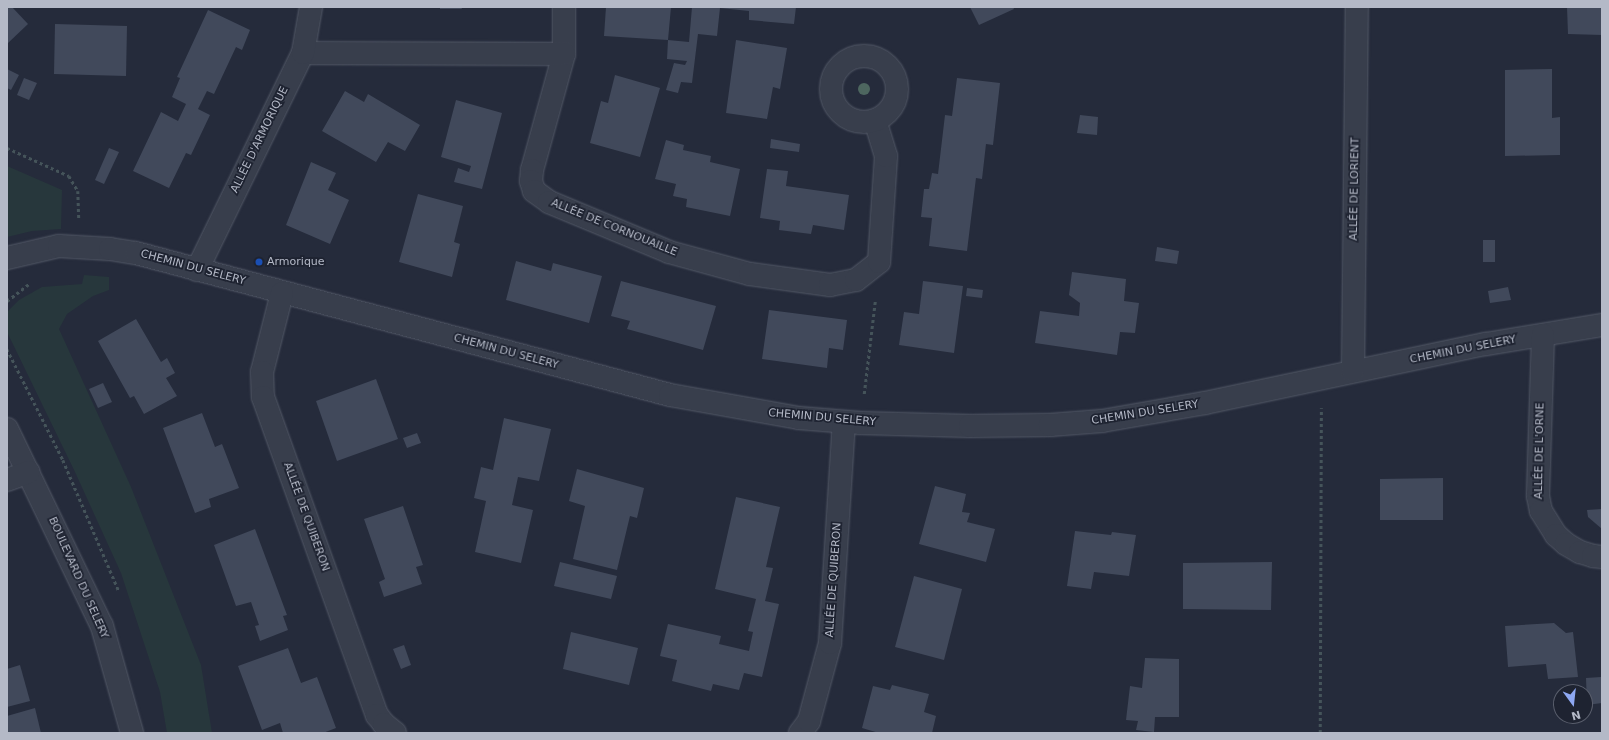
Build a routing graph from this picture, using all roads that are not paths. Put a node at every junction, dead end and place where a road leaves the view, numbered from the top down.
1 (311, 7) edge
2 (564, 7) edge
3 (1357, 7) edge
4 (303, 54) junction
5 (564, 54) junction
6 (875, 121) dead end
7 (7, 258) edge
8 (197, 270) junction
9 (282, 293) junction
10 (1602, 325) edge
11 (1543, 335) junction
12 (1353, 371) junction
13 (852, 422) junction
14 (7, 429) edge
15 (29, 472) junction
16 (7, 480) edge
17 (1602, 557) edge
18 (132, 733) edge
19 (395, 733) edge
20 (800, 733) edge

1 - 4 street, ALLÉE D'ARMORIQUE
2 - 5 street, ALLÉE DE CORNOUAILLE
3 - 12 street, ALLÉE DE LORIENT
4 - 5 street
4 - 8 street, ALLÉE D'ARMORIQUE
5 - 6 street, ALLÉE DE CORNOUAILLE
7 - 8 street, CHEMIN DU SELERY
8 - 9 street, CHEMIN DU SELERY
9 - 13 street, CHEMIN DU SELERY
9 - 19 street, ALLÉE DE QUIBERON
10 - 11 street, CHEMIN DU SELERY
11 - 12 street, CHEMIN DU SELERY
11 - 17 street, ALLÉE DE L'ORNE
12 - 13 street, CHEMIN DU SELERY
13 - 20 street, ALLÉE DE QUIBERON
14 - 15 street, BOULEVARD DU SELERY
15 - 16 street
15 - 18 street, BOULEVARD DU SELERY

